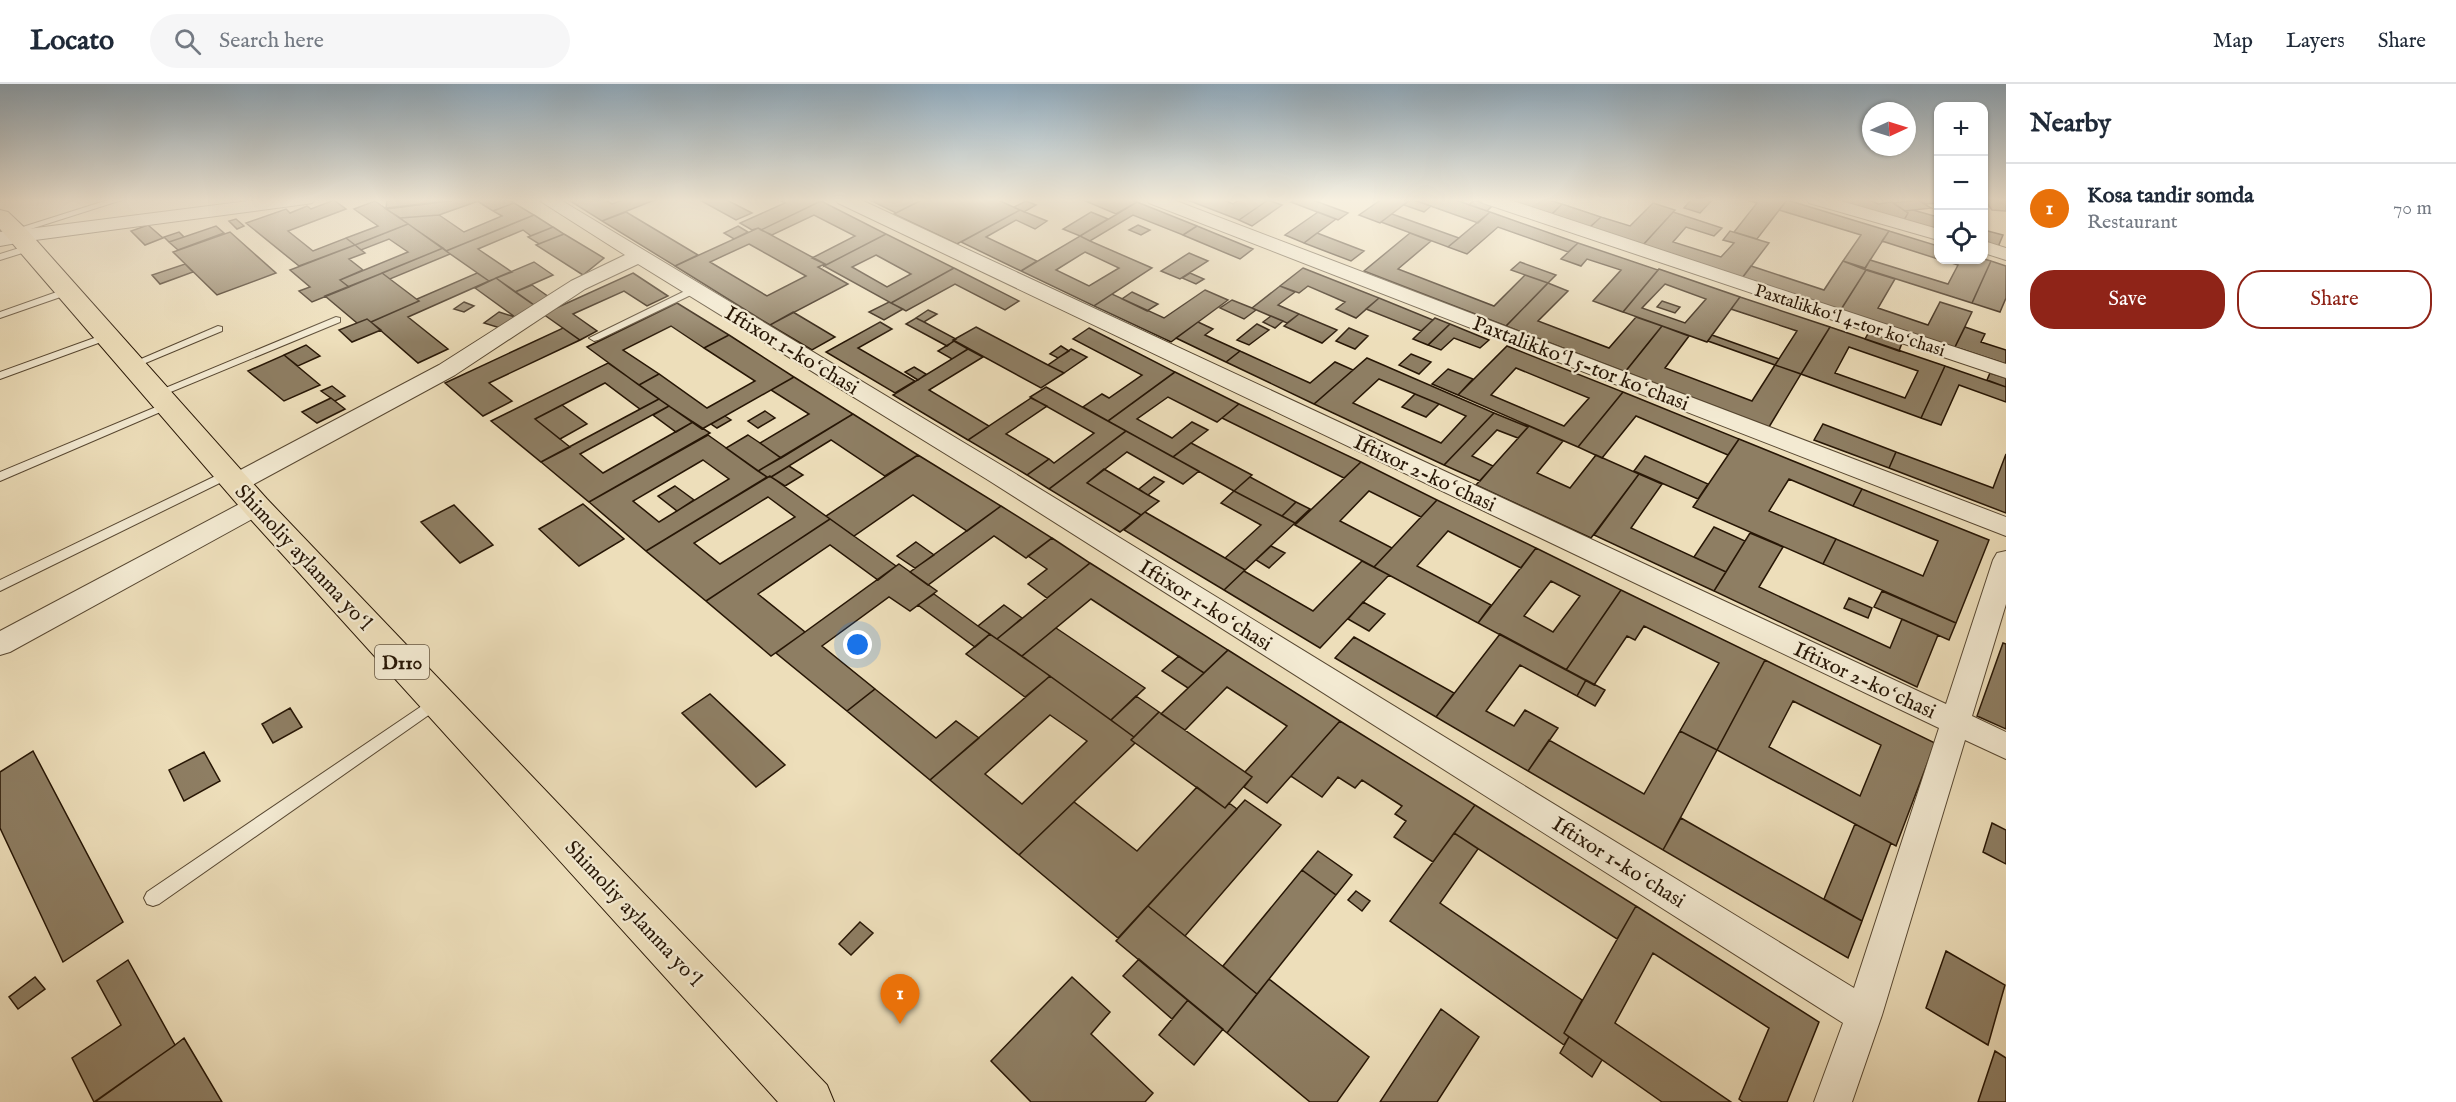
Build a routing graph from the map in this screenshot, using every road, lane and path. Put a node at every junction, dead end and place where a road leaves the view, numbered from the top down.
1 (19, 247) edge
2 (624, 247) edge
3 (945, 247) edge
4 (1278, 247) edge
5 (1633, 247) edge
6 (1988, 249) edge
7 (2006, 254) edge
8 (639, 256) junction
9 (693, 290) junction
10 (68, 291) junction
11 (0, 315) edge
12 (336, 320) dead end
13 (219, 329) dead end
14 (108, 336) junction
15 (594, 338) dead end
16 (132, 365) junction
17 (2006, 371) edge
18 (0, 376) edge
19 (163, 399) junction
20 (0, 477) edge
21 (240, 488) junction
22 (2006, 527) edge
23 (2006, 560) edge
24 (0, 586) edge
25 (0, 644) edge
26 (438, 701) junction
27 (1954, 722) junction
28 (2006, 746) edge
29 (153, 898) dead end
30 (1864, 1015) junction
31 (810, 1102) edge
32 (1833, 1102) edge

1 - 10 main road, Shimoliy aylanma yoʻl / D110
2 - 8 street, Iftixor 1-koʻchasi
3 - 27 street, Iftixor 2-koʻchasi
4 - 22 street, Paxtalikkoʻl 5-tor koʻchasi
5 - 17 street, Paxtalikkoʻl 4-tor koʻchasi
6 - 7 street
8 - 9 street, Iftixor 1-koʻchasi
8 - 21 street
9 - 15 lane
9 - 30 street, Iftixor 1-koʻchasi
10 - 11 lane
10 - 14 main road, Shimoliy aylanma yoʻl / D110
12 - 19 lane
13 - 16 lane
14 - 16 main road, Shimoliy aylanma yoʻl / D110
14 - 18 lane
16 - 19 main road, Shimoliy aylanma yoʻl / D110
19 - 20 lane
19 - 21 main road, Shimoliy aylanma yoʻl / D110
21 - 24 lane
21 - 25 street
21 - 26 main road, Shimoliy aylanma yoʻl / D110
23 - 27 street
26 - 29 lane
26 - 31 main road, Shimoliy aylanma yoʻl / D110
27 - 28 street, Iftixor 2-koʻchasi
27 - 30 street
30 - 32 street

